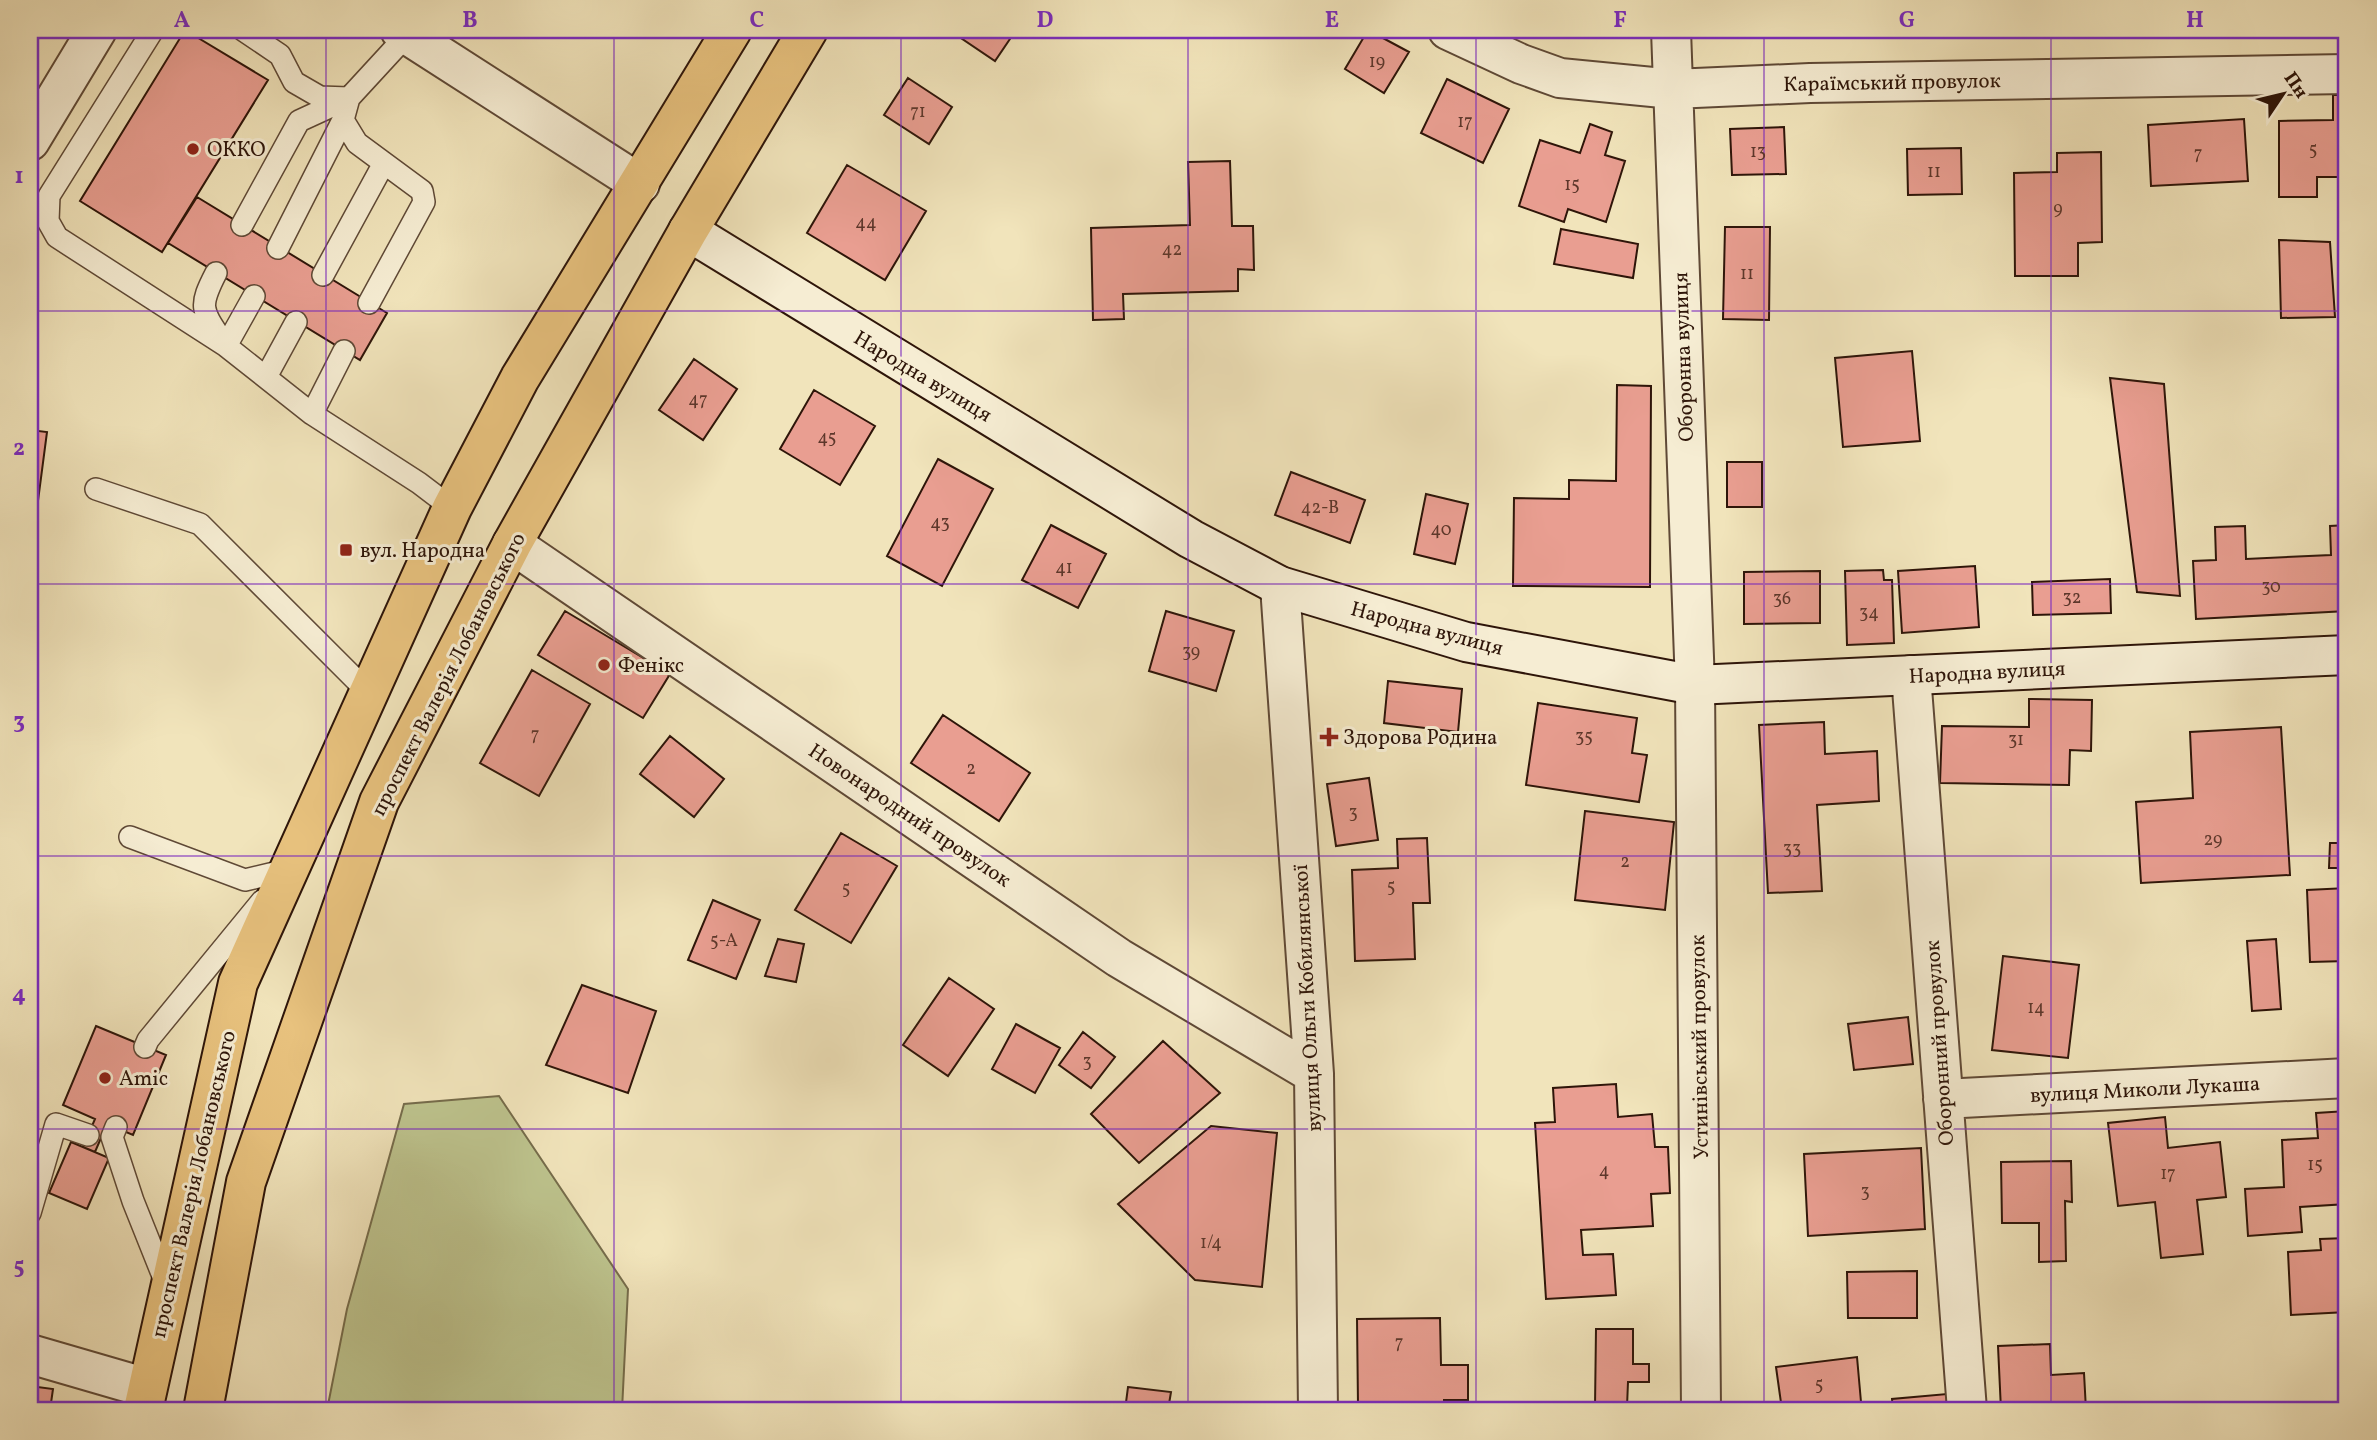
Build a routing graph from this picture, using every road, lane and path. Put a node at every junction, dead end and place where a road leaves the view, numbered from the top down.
1 (97, 30) edge
2 (153, 30) edge
3 (243, 30) edge
4 (732, 30) edge
5 (808, 30) edge
6 (1448, 30) edge
7 (1671, 30) edge
8 (403, 32) edge
9 (2347, 74) edge
10 (1673, 89) junction
11 (349, 98) junction
12 (343, 120) junction
13 (30, 141) edge
14 (384, 163) junction
15 (640, 184) junction
16 (242, 225) dead end
17 (688, 231) junction
18 (278, 248) dead end
19 (216, 273) dead end
20 (323, 275) dead end
21 (254, 296) dead end
22 (369, 303) dead end
23 (296, 322) dead end
24 (226, 346) junction
25 (344, 351) dead end
26 (266, 377) junction
27 (312, 414) junction
28 (96, 489) dead end
29 (452, 508) junction
30 (513, 544) junction
31 (1280, 586) junction
32 (2347, 655) edge
33 (1911, 676) junction
34 (1695, 685) junction
35 (367, 691) junction
36 (130, 837) dead end
37 (286, 870) junction
38 (145, 1047) dead end
39 (1314, 1074) junction
40 (2347, 1078) edge
41 (1943, 1099) junction
42 (30, 1213) edge
43 (169, 1292) junction
44 (30, 1354) edge
45 (145, 1399) edge
46 (203, 1410) edge
47 (1318, 1410) edge
48 (1701, 1410) edge
49 (1967, 1410) edge

1 - 13 street
2 - 24 lane
3 - 11 lane
4 - 15 main road, проспект Валерія Лобановського
5 - 17 main road, проспект Валерія Лобановського
6 - 10 street, Караїмський провулок
7 - 10 street, Оборонна вулиця
8 - 11 lane
8 - 15 street
9 - 10 street, Караїмський провулок
10 - 34 street, Оборонна вулиця
11 - 12 lane
11 - 16 lane
12 - 14 lane
12 - 18 lane
14 - 20 lane
14 - 22 lane
15 - 29 main road, проспект Валерія Лобановського
17 - 30 main road, проспект Валерія Лобановського
17 - 31 street, Народна вулиця
19 - 24 lane
21 - 24 lane
23 - 26 lane
24 - 26 lane
25 - 27 lane
26 - 27 lane
27 - 29 lane
28 - 35 lane
29 - 35 main road, проспект Валерія Лобановського
30 - 39 street, Новонародний провулок
30 - 46 main road, проспект Валерія Лобановського
31 - 34 street, Народна вулиця
31 - 39 street, вулиця Ольги Кобилянської
32 - 33 street, Народна вулиця
33 - 34 street, Народна вулиця
33 - 41 street, Оборонний провулок
34 - 48 street, Устинівський провулок
35 - 37 main road, проспект Валерія Лобановського
36 - 37 lane
37 - 38 lane
37 - 43 main road, проспект Валерія Лобановського
39 - 47 street, вулиця Ольги Кобилянської
40 - 41 street, вулиця Миколи Лукаша
41 - 49 street, Оборонний провулок
42 - 43 lane
43 - 45 main road, проспект Валерія Лобановського
44 - 45 street

